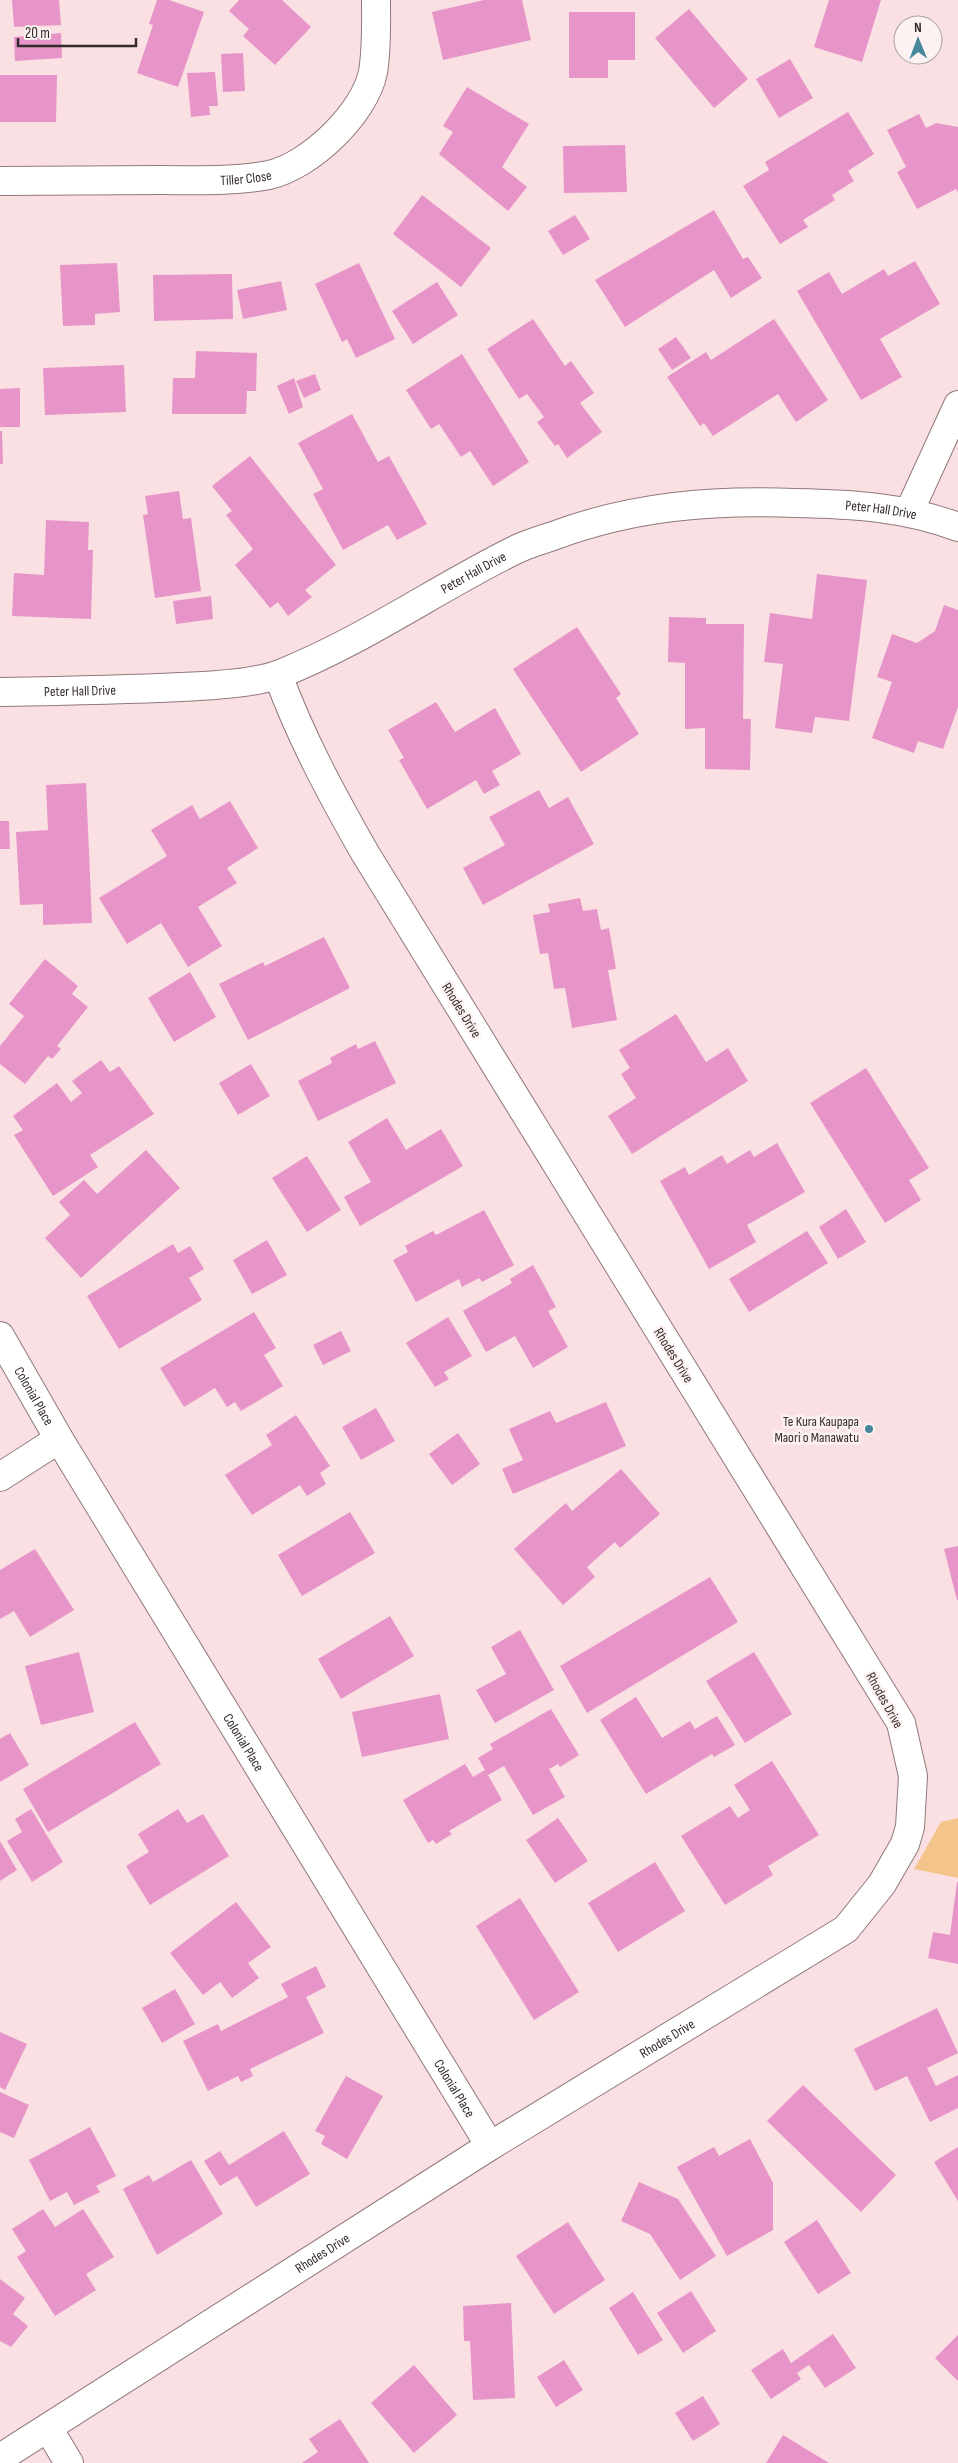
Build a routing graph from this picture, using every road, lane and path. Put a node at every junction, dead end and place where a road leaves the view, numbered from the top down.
1 (376, 0) edge
2 (0, 181) edge
3 (958, 405) edge
4 (909, 512) junction
5 (958, 527) edge
6 (278, 675) junction
7 (0, 692) edge
8 (0, 1336) edge
9 (59, 1438) junction
10 (0, 1477) edge
11 (490, 2146) junction
12 (48, 2428) junction
13 (0, 2458) edge
14 (69, 2463) edge

1 - 2 street, Tiller Close
3 - 4 street
4 - 5 street, Peter Hall Drive
4 - 6 street, Peter Hall Drive
6 - 7 street, Peter Hall Drive
6 - 11 street, Rhodes Drive
8 - 9 street, Colonial Place
9 - 10 street
9 - 11 street, Colonial Place
11 - 12 street, Rhodes Drive
12 - 13 street, Rhodes Drive
12 - 14 street

